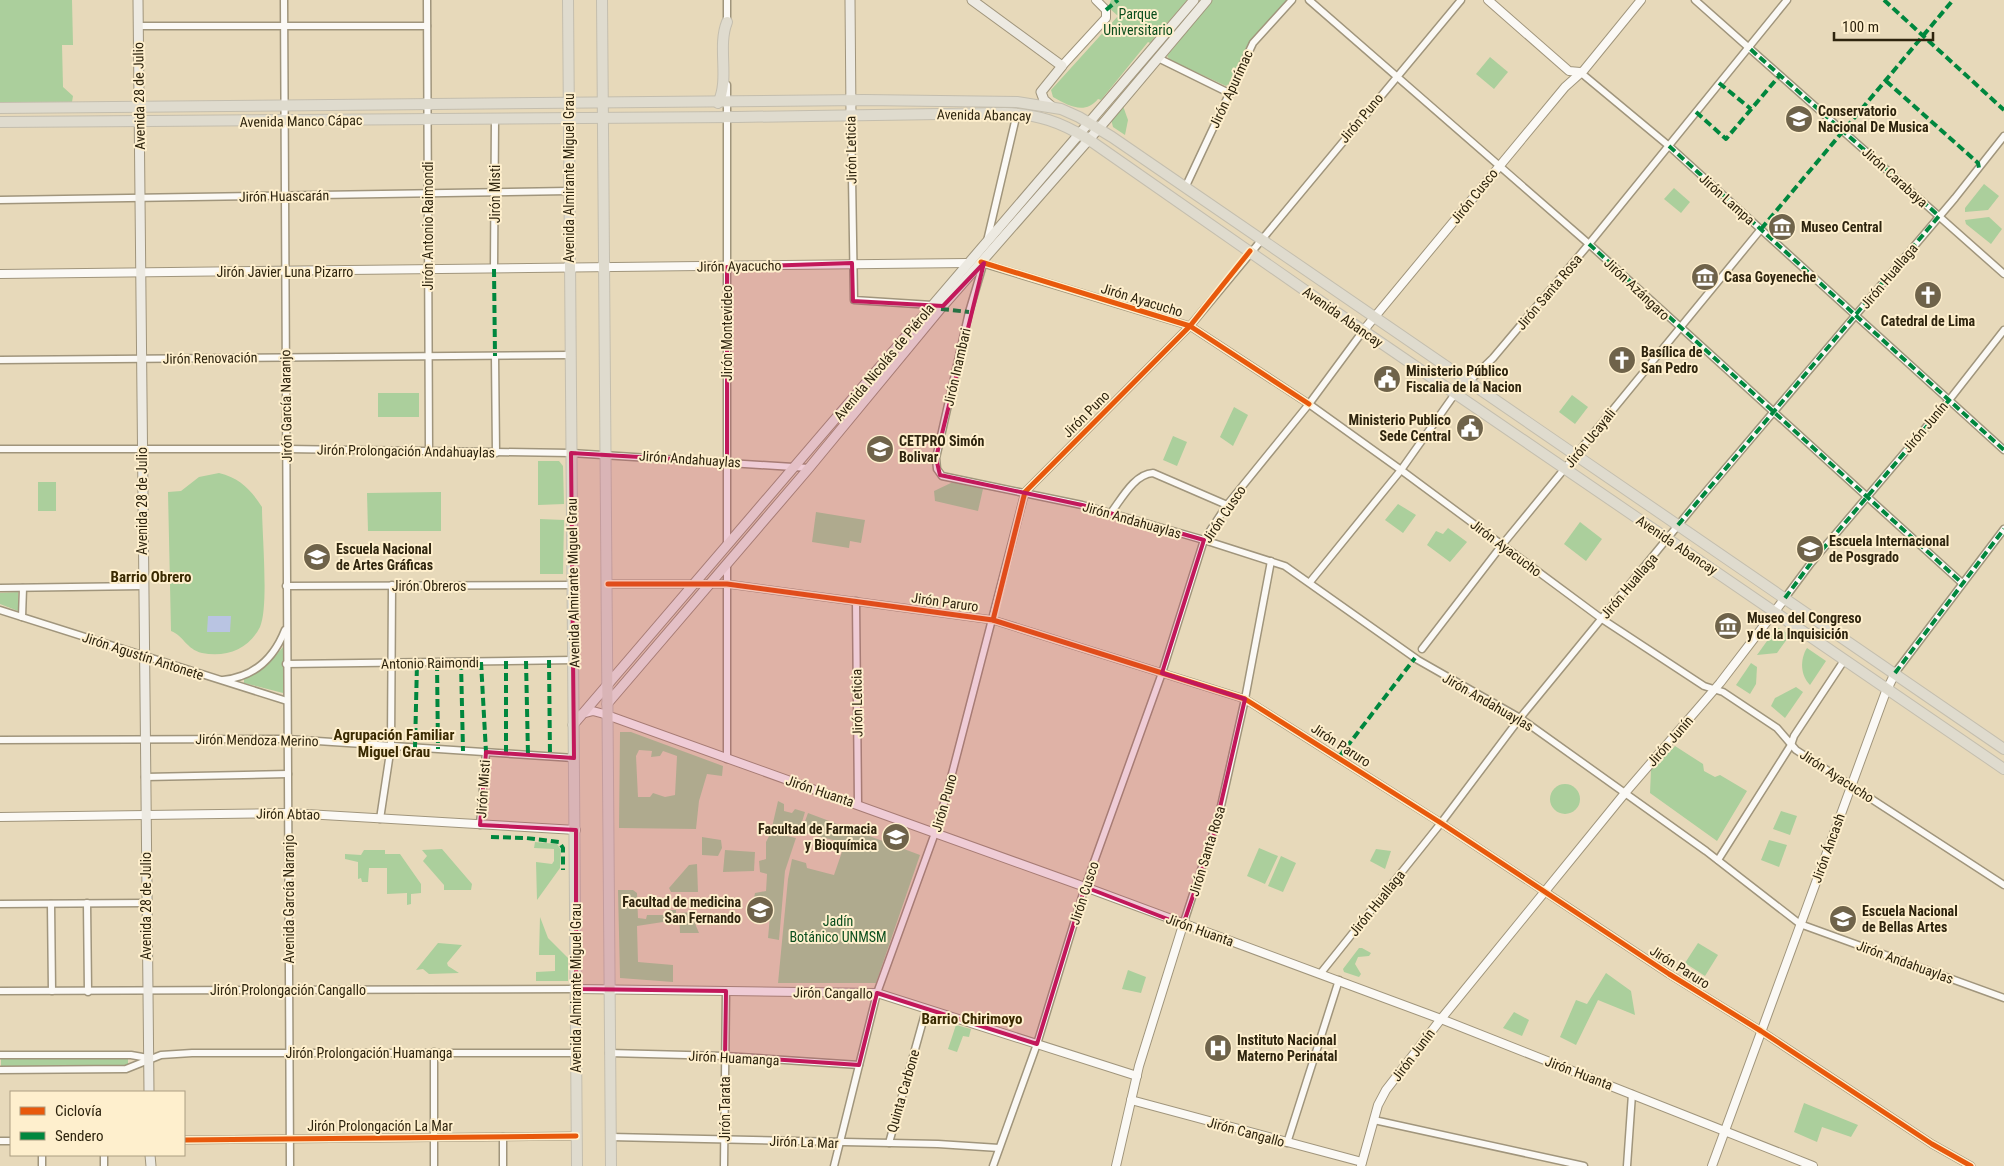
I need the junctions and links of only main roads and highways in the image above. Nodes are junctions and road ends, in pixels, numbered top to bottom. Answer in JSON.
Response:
{"nodes":[{"id":1,"x":138,"y":0,"type":"edge"},
{"id":2,"x":568,"y":0,"type":"edge"},
{"id":3,"x":602,"y":0,"type":"edge"},
{"id":4,"x":850,"y":0,"type":"edge"},
{"id":5,"x":972,"y":0,"type":"edge"},
{"id":6,"x":1194,"y":0,"type":"edge"},
{"id":7,"x":1207,"y":0,"type":"edge"},
{"id":8,"x":727,"y":22,"type":"road end"},
{"id":9,"x":851,"y":101,"type":"junction"},
{"id":10,"x":723,"y":102,"type":"junction"},
{"id":11,"x":572,"y":104,"type":"junction"},
{"id":12,"x":601,"y":104,"type":"junction"},
{"id":13,"x":139,"y":107,"type":"junction"},
{"id":14,"x":1052,"y":107,"type":"junction"},
{"id":15,"x":0,"y":108,"type":"edge"},
{"id":16,"x":851,"y":115,"type":"junction"},
{"id":17,"x":572,"y":117,"type":"junction"},
{"id":18,"x":601,"y":117,"type":"junction"},
{"id":19,"x":0,"y":122,"type":"edge"},
{"id":20,"x":139,"y":122,"type":"junction"},
{"id":21,"x":1094,"y":126,"type":"junction"},
{"id":22,"x":1084,"y":137,"type":"junction"},
{"id":23,"x":639,"y":648,"type":"junction"},
{"id":24,"x":648,"y":656,"type":"junction"},
{"id":25,"x":606,"y":686,"type":"junction"},
{"id":26,"x":606,"y":711,"type":"junction"},
{"id":27,"x":578,"y":719,"type":"junction"},
{"id":28,"x":2004,"y":749,"type":"edge"},
{"id":29,"x":2004,"y":769,"type":"edge"},
{"id":30,"x":149,"y":1091,"type":"edge"},
{"id":31,"x":577,"y":1166,"type":"edge"},
{"id":32,"x":610,"y":1166,"type":"edge"}],
"edges":[{"from":1,"to":13,"type":"main road","name":"Avenida 28 de Julio"},
{"from":2,"to":11,"type":"main road","name":"Avenida Almirante Miguel Grau"},
{"from":3,"to":12,"type":"main road"},
{"from":4,"to":9,"type":"main road","name":"Jirón Leticia"},
{"from":5,"to":14,"type":"main road"},
{"from":6,"to":21,"type":"main road","name":"Avenida Nicolás de Piérola"},
{"from":7,"to":21,"type":"main road","name":"Avenida Nicolás de Piérola"},
{"from":8,"to":10,"type":"main road"},
{"from":9,"to":10,"type":"main road","name":"Avenida Abancay"},
{"from":9,"to":14,"type":"main road","name":"Avenida Abancay"},
{"from":9,"to":16,"type":"main road","name":"Jirón Leticia"},
{"from":10,"to":12,"type":"main road","name":"Avenida Abancay"},
{"from":11,"to":12,"type":"main road","name":"Avenida Manco Cápac"},
{"from":11,"to":13,"type":"main road","name":"Avenida Manco Cápac"},
{"from":11,"to":17,"type":"main road","name":"Avenida Almirante Miguel Grau"},
{"from":12,"to":18,"type":"main road"},
{"from":13,"to":15,"type":"main road","name":"Avenida Manco Cápac"},
{"from":13,"to":20,"type":"main road","name":"Avenida 28 de Julio"},
{"from":14,"to":21,"type":"main road","name":"Avenida Abancay"},
{"from":16,"to":18,"type":"main road","name":"Avenida Abancay"},
{"from":16,"to":22,"type":"main road","name":"Avenida Abancay"},
{"from":17,"to":18,"type":"main road","name":"Avenida Manco Cápac"},
{"from":17,"to":20,"type":"main road","name":"Avenida Manco Cápac"},
{"from":17,"to":27,"type":"main road","name":"Avenida Almirante Miguel Grau"},
{"from":18,"to":25,"type":"main road"},
{"from":19,"to":20,"type":"main road","name":"Avenida Manco Cápac"},
{"from":20,"to":30,"type":"main road","name":"Avenida 28 de Julio"},
{"from":21,"to":22,"type":"main road","name":"Avenida Nicolás de Piérola"},
{"from":21,"to":28,"type":"main road","name":"Avenida Abancay"},
{"from":22,"to":23,"type":"main road","name":"Avenida Nicolás de Piérola"},
{"from":22,"to":24,"type":"main road","name":"Avenida Nicolás de Piérola"},
{"from":22,"to":29,"type":"main road","name":"Avenida Abancay"},
{"from":23,"to":24,"type":"main road"},
{"from":23,"to":25,"type":"main road","name":"Avenida Nicolás de Piérola"},
{"from":24,"to":26,"type":"main road","name":"Avenida Nicolás de Piérola"},
{"from":25,"to":26,"type":"main road"},
{"from":25,"to":27,"type":"main road","name":"Avenida Nicolás de Piérola"},
{"from":26,"to":32,"type":"main road"},
{"from":27,"to":31,"type":"main road","name":"Avenida Almirante Miguel Grau"}]}
